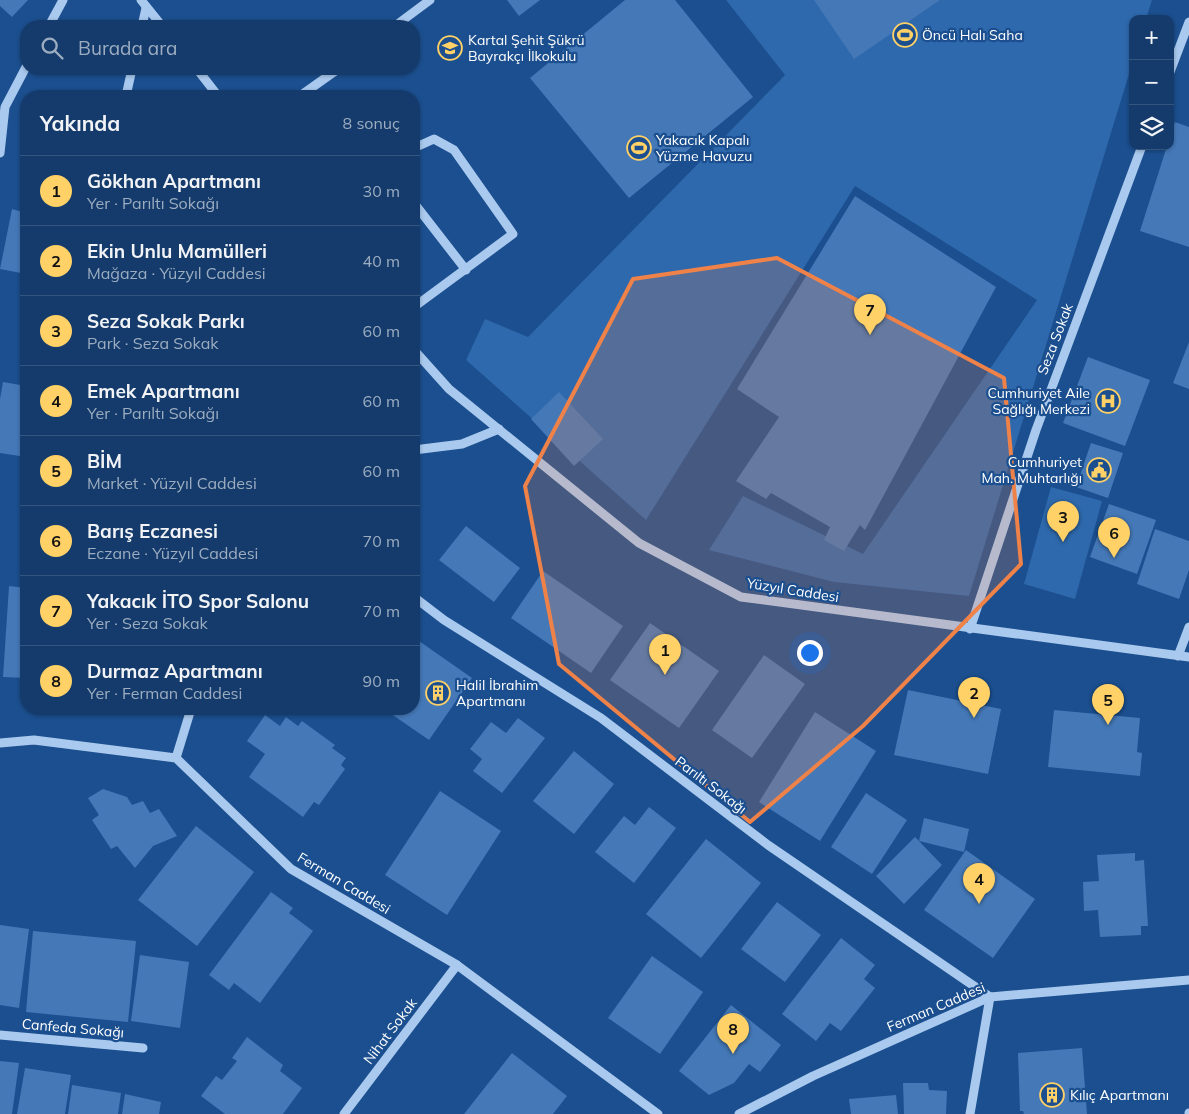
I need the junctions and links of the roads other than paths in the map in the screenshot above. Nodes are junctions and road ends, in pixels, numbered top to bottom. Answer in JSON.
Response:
{"nodes":[{"id":1,"x":63,"y":0,"type":"edge"},
{"id":2,"x":430,"y":0,"type":"edge"},
{"id":3,"x":144,"y":4,"type":"edge"},
{"id":4,"x":52,"y":20,"type":"edge"},
{"id":5,"x":143,"y":20,"type":"edge"},
{"id":6,"x":157,"y":20,"type":"edge"},
{"id":7,"x":403,"y":20,"type":"edge"},
{"id":8,"x":1189,"y":22,"type":"edge"},
{"id":9,"x":1174,"y":61,"type":"edge"},
{"id":10,"x":22,"y":75,"type":"edge"},
{"id":11,"x":131,"y":75,"type":"edge"},
{"id":12,"x":202,"y":75,"type":"edge"},
{"id":13,"x":330,"y":75,"type":"edge"},
{"id":14,"x":127,"y":90,"type":"edge"},
{"id":15,"x":213,"y":90,"type":"edge"},
{"id":16,"x":308,"y":90,"type":"edge"},
{"id":17,"x":420,"y":145,"type":"edge"},
{"id":18,"x":1141,"y":150,"type":"edge"},
{"id":19,"x":0,"y":153,"type":"edge"},
{"id":20,"x":420,"y":211,"type":"edge"},
{"id":21,"x":466,"y":270,"type":"junction"},
{"id":22,"x":420,"y":303,"type":"edge"},
{"id":23,"x":420,"y":357,"type":"edge"},
{"id":24,"x":499,"y":429,"type":"junction"},
{"id":25,"x":420,"y":449,"type":"edge"},
{"id":26,"x":420,"y":602,"type":"edge"},
{"id":27,"x":1189,"y":627,"type":"edge"},
{"id":28,"x":970,"y":629,"type":"junction"},
{"id":29,"x":1178,"y":656,"type":"junction"},
{"id":30,"x":1189,"y":657,"type":"edge"},
{"id":31,"x":189,"y":715,"type":"edge"},
{"id":32,"x":0,"y":743,"type":"edge"},
{"id":33,"x":176,"y":758,"type":"junction"},
{"id":34,"x":457,"y":965,"type":"junction"},
{"id":35,"x":1189,"y":980,"type":"edge"},
{"id":36,"x":990,"y":997,"type":"junction"},
{"id":37,"x":0,"y":1035,"type":"edge"},
{"id":38,"x":143,"y":1048,"type":"dead end"},
{"id":39,"x":344,"y":1114,"type":"edge"},
{"id":40,"x":658,"y":1114,"type":"edge"},
{"id":41,"x":739,"y":1114,"type":"edge"},
{"id":42,"x":970,"y":1114,"type":"edge"}],
"edges":[{"from":1,"to":4,"type":"street"},
{"from":2,"to":7,"type":"street"},
{"from":3,"to":5,"type":"street"},
{"from":3,"to":6,"type":"street"},
{"from":8,"to":9,"type":"street"},
{"from":10,"to":19,"type":"street"},
{"from":11,"to":14,"type":"street"},
{"from":12,"to":15,"type":"street"},
{"from":13,"to":16,"type":"street"},
{"from":17,"to":21,"type":"street"},
{"from":18,"to":28,"type":"street","name":"Seza Sokak"},
{"from":20,"to":21,"type":"street"},
{"from":21,"to":22,"type":"street"},
{"from":23,"to":24,"type":"street","name":"Yüzyıl Caddesi"},
{"from":24,"to":25,"type":"street"},
{"from":24,"to":28,"type":"street","name":"Yüzyıl Caddesi"},
{"from":26,"to":36,"type":"street","name":"Parıltı Sokağı"},
{"from":27,"to":29,"type":"street"},
{"from":28,"to":29,"type":"street","name":"Yüzyıl Caddesi"},
{"from":29,"to":30,"type":"street","name":"Yüzyıl Caddesi"},
{"from":31,"to":33,"type":"street"},
{"from":32,"to":33,"type":"street"},
{"from":33,"to":34,"type":"street","name":"Ferman Caddesi"},
{"from":34,"to":39,"type":"street","name":"Nihat Sokak"},
{"from":34,"to":40,"type":"street","name":"Ferman Caddesi"},
{"from":35,"to":36,"type":"street","name":"Ferman Caddesi"},
{"from":36,"to":41,"type":"street","name":"Ferman Caddesi"},
{"from":36,"to":42,"type":"street"},
{"from":37,"to":38,"type":"street","name":"Canfeda Sokağı"}]}
